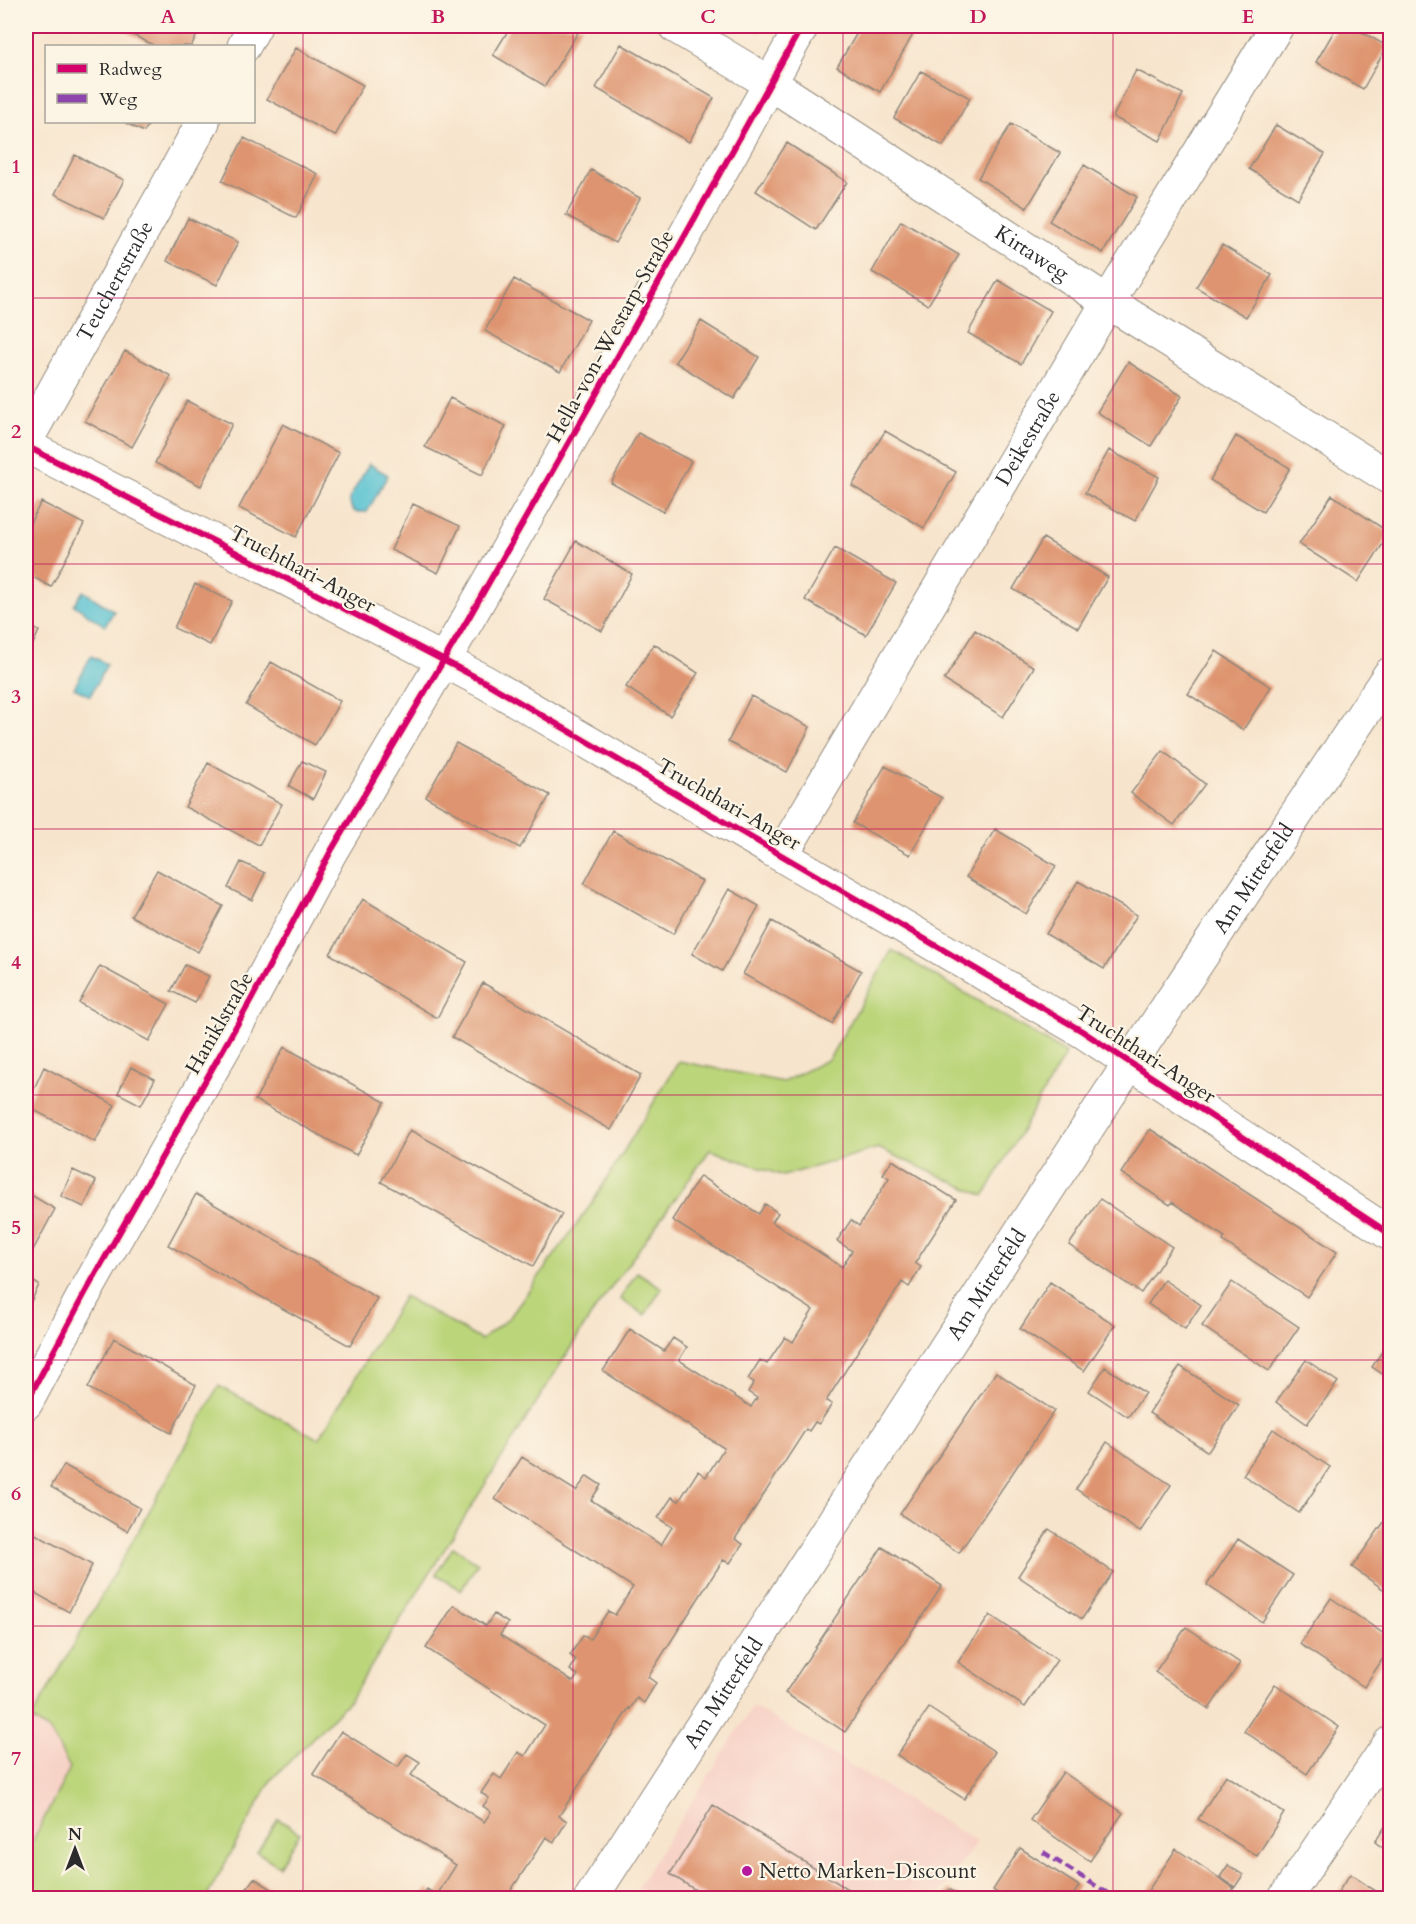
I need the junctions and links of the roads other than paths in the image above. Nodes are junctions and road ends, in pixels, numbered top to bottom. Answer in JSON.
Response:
{"nodes":[{"id":1,"x":255,"y":26,"type":"edge"},
{"id":2,"x":675,"y":26,"type":"edge"},
{"id":3,"x":802,"y":26,"type":"edge"},
{"id":4,"x":1277,"y":26,"type":"edge"},
{"id":5,"x":245,"y":45,"type":"edge"},
{"id":6,"x":770,"y":83,"type":"junction"},
{"id":7,"x":202,"y":123,"type":"edge"},
{"id":8,"x":1108,"y":302,"type":"junction"},
{"id":9,"x":26,"y":441,"type":"edge"},
{"id":10,"x":26,"y":446,"type":"edge"},
{"id":11,"x":1390,"y":478,"type":"edge"},
{"id":12,"x":442,"y":660,"type":"junction"},
{"id":13,"x":1390,"y":674,"type":"edge"},
{"id":14,"x":782,"y":854,"type":"junction"},
{"id":15,"x":1130,"y":1063,"type":"junction"},
{"id":16,"x":1390,"y":1234,"type":"edge"},
{"id":17,"x":26,"y":1403,"type":"edge"},
{"id":18,"x":1390,"y":1743,"type":"edge"},
{"id":19,"x":591,"y":1899,"type":"edge"},
{"id":20,"x":1285,"y":1899,"type":"edge"}],
"edges":[{"from":1,"to":5,"type":"street"},
{"from":2,"to":6,"type":"street","name":"Kirtaweg"},
{"from":3,"to":6,"type":"street","name":"Hella-von-Westarp-Straße"},
{"from":4,"to":8,"type":"street","name":"Deikestraße"},
{"from":6,"to":8,"type":"street","name":"Kirtaweg"},
{"from":6,"to":12,"type":"street","name":"Hella-von-Westarp-Straße"},
{"from":7,"to":9,"type":"street","name":"Teuchertstraße"},
{"from":8,"to":11,"type":"street","name":"Kirtaweg"},
{"from":8,"to":14,"type":"street","name":"Deikestraße"},
{"from":10,"to":12,"type":"street","name":"Truchthari-Anger"},
{"from":12,"to":14,"type":"street","name":"Truchthari-Anger"},
{"from":12,"to":17,"type":"street","name":"Haniklstraße"},
{"from":13,"to":15,"type":"street","name":"Am Mitterfeld"},
{"from":14,"to":15,"type":"street","name":"Truchthari-Anger"},
{"from":15,"to":16,"type":"street","name":"Truchthari-Anger"},
{"from":15,"to":19,"type":"street","name":"Am Mitterfeld"},
{"from":18,"to":20,"type":"street"}]}
